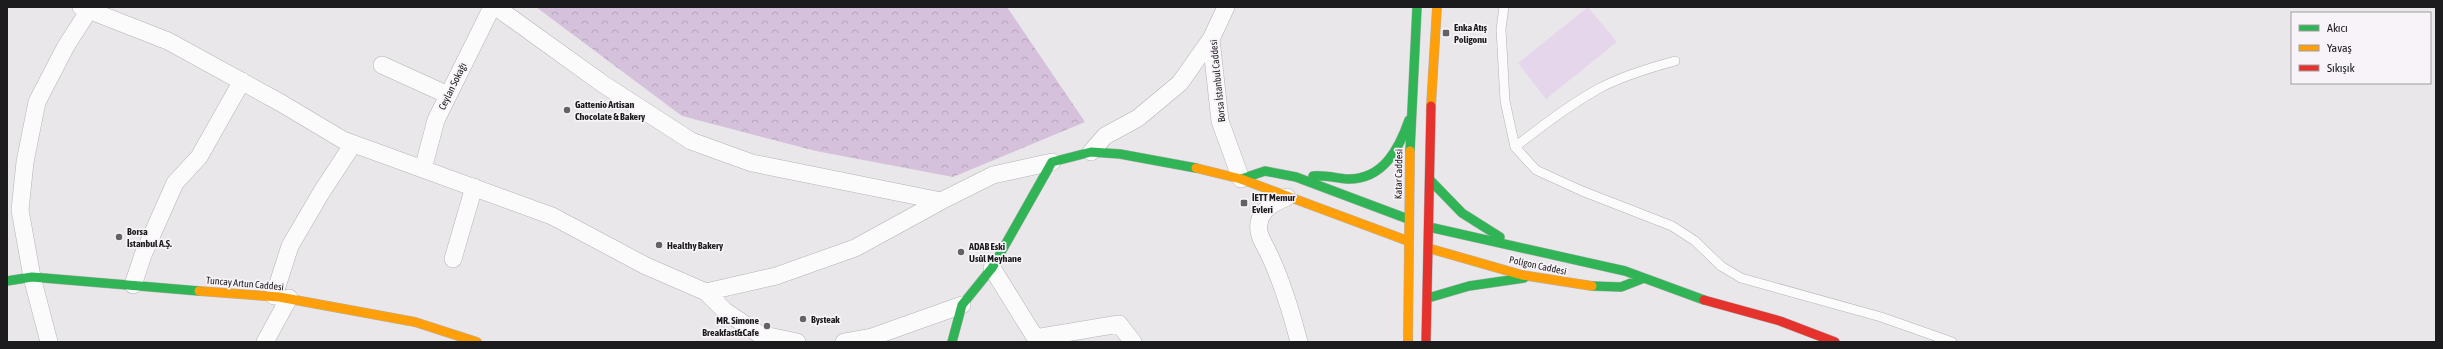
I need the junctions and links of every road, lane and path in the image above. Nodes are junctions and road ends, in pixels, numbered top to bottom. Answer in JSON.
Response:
{"nodes":[{"id":1,"x":492,"y":7,"type":"edge"},
{"id":2,"x":496,"y":7,"type":"edge"},
{"id":3,"x":1226,"y":7,"type":"edge"},
{"id":4,"x":1417,"y":7,"type":"edge"},
{"id":5,"x":1436,"y":7,"type":"edge"},
{"id":6,"x":1504,"y":7,"type":"edge"},
{"id":7,"x":87,"y":8,"type":"edge"},
{"id":8,"x":1211,"y":39,"type":"junction"},
{"id":9,"x":1675,"y":61,"type":"dead end"},
{"id":10,"x":382,"y":65,"type":"dead end"},
{"id":11,"x":242,"y":81,"type":"junction"},
{"id":12,"x":448,"y":95,"type":"junction"},
{"id":13,"x":1410,"y":117,"type":"junction"},
{"id":14,"x":353,"y":144,"type":"junction"},
{"id":15,"x":1515,"y":147,"type":"junction"},
{"id":16,"x":1091,"y":152,"type":"junction"},
{"id":17,"x":1052,"y":162,"type":"junction"},
{"id":18,"x":423,"y":168,"type":"junction"},
{"id":19,"x":1296,"y":177,"type":"junction"},
{"id":20,"x":1241,"y":179,"type":"junction"},
{"id":21,"x":1430,"y":180,"type":"junction"},
{"id":22,"x":474,"y":187,"type":"junction"},
{"id":23,"x":1287,"y":197,"type":"junction"},
{"id":24,"x":940,"y":201,"type":"junction"},
{"id":25,"x":1408,"y":219,"type":"junction"},
{"id":26,"x":1429,"y":227,"type":"junction"},
{"id":27,"x":1408,"y":241,"type":"junction"},
{"id":28,"x":1428,"y":248,"type":"junction"},
{"id":29,"x":1522,"y":248,"type":"junction"},
{"id":30,"x":453,"y":259,"type":"dead end"},
{"id":31,"x":992,"y":268,"type":"junction"},
{"id":32,"x":32,"y":277,"type":"junction"},
{"id":33,"x":1534,"y":277,"type":"junction"},
{"id":34,"x":1644,"y":278,"type":"junction"},
{"id":35,"x":7,"y":281,"type":"edge"},
{"id":36,"x":134,"y":285,"type":"junction"},
{"id":37,"x":706,"y":292,"type":"junction"},
{"id":38,"x":281,"y":297,"type":"junction"},
{"id":39,"x":1428,"y":298,"type":"junction"},
{"id":40,"x":962,"y":305,"type":"junction"},
{"id":41,"x":1295,"y":339,"type":"edge"},
{"id":42,"x":1036,"y":340,"type":"edge"},
{"id":43,"x":49,"y":342,"type":"edge"},
{"id":44,"x":264,"y":342,"type":"edge"},
{"id":45,"x":477,"y":342,"type":"edge"},
{"id":46,"x":797,"y":342,"type":"edge"},
{"id":47,"x":844,"y":342,"type":"edge"},
{"id":48,"x":952,"y":342,"type":"edge"},
{"id":49,"x":1133,"y":342,"type":"edge"},
{"id":50,"x":1408,"y":342,"type":"edge"},
{"id":51,"x":1426,"y":342,"type":"edge"},
{"id":52,"x":1835,"y":342,"type":"edge"},
{"id":53,"x":1952,"y":342,"type":"edge"}],
"edges":[{"from":1,"to":12,"type":"street","name":"Ceylan Sokağı"},
{"from":2,"to":24,"type":"street"},
{"from":3,"to":8,"type":"street","name":"Borsa İstanbul Caddesi"},
{"from":4,"to":13,"type":"street","name":"Katar Caddesi"},
{"from":5,"to":21,"type":"street"},
{"from":6,"to":15,"type":"lane"},
{"from":7,"to":11,"type":"street"},
{"from":7,"to":32,"type":"street"},
{"from":8,"to":16,"type":"street"},
{"from":8,"to":20,"type":"street","name":"Borsa İstanbul Caddesi"},
{"from":9,"to":15,"type":"lane"},
{"from":10,"to":12,"type":"street"},
{"from":11,"to":14,"type":"street"},
{"from":11,"to":36,"type":"street"},
{"from":12,"to":18,"type":"street","name":"Ceylan Sokağı"},
{"from":13,"to":19,"type":"street"},
{"from":13,"to":25,"type":"street","name":"Katar Caddesi"},
{"from":14,"to":18,"type":"street"},
{"from":14,"to":38,"type":"street"},
{"from":15,"to":53,"type":"lane"},
{"from":16,"to":17,"type":"street","name":"Poligon Caddesi"},
{"from":16,"to":20,"type":"street","name":"Poligon Caddesi"},
{"from":17,"to":24,"type":"street"},
{"from":17,"to":31,"type":"street"},
{"from":18,"to":22,"type":"street"},
{"from":19,"to":20,"type":"street"},
{"from":19,"to":25,"type":"street","name":"Poligon Caddesi"},
{"from":20,"to":23,"type":"street","name":"Poligon Caddesi"},
{"from":21,"to":26,"type":"street"},
{"from":21,"to":29,"type":"street"},
{"from":22,"to":30,"type":"street"},
{"from":22,"to":37,"type":"street"},
{"from":23,"to":27,"type":"street","name":"Poligon Caddesi"},
{"from":23,"to":41,"type":"street"},
{"from":24,"to":37,"type":"street"},
{"from":25,"to":26,"type":"street","name":"Poligon Caddesi"},
{"from":25,"to":27,"type":"street","name":"Katar Caddesi"},
{"from":26,"to":28,"type":"street"},
{"from":26,"to":29,"type":"street","name":"Poligon Caddesi"},
{"from":27,"to":28,"type":"street","name":"Poligon Caddesi"},
{"from":27,"to":50,"type":"street","name":"Katar Caddesi"},
{"from":28,"to":33,"type":"street","name":"Poligon Caddesi"},
{"from":28,"to":39,"type":"street"},
{"from":29,"to":34,"type":"street","name":"Poligon Caddesi"},
{"from":31,"to":40,"type":"street"},
{"from":31,"to":42,"type":"street"},
{"from":32,"to":35,"type":"street","name":"Tuncay Artun Caddesi"},
{"from":32,"to":36,"type":"street","name":"Tuncay Artun Caddesi"},
{"from":32,"to":43,"type":"street"},
{"from":33,"to":34,"type":"street","name":"Poligon Caddesi"},
{"from":33,"to":39,"type":"street"},
{"from":34,"to":52,"type":"street","name":"Poligon Caddesi"},
{"from":36,"to":38,"type":"street","name":"Tuncay Artun Caddesi"},
{"from":37,"to":46,"type":"street"},
{"from":38,"to":44,"type":"street"},
{"from":38,"to":45,"type":"street","name":"Tuncay Artun Caddesi"},
{"from":39,"to":51,"type":"street"},
{"from":40,"to":47,"type":"street"},
{"from":40,"to":48,"type":"street"},
{"from":42,"to":49,"type":"street"}]}
